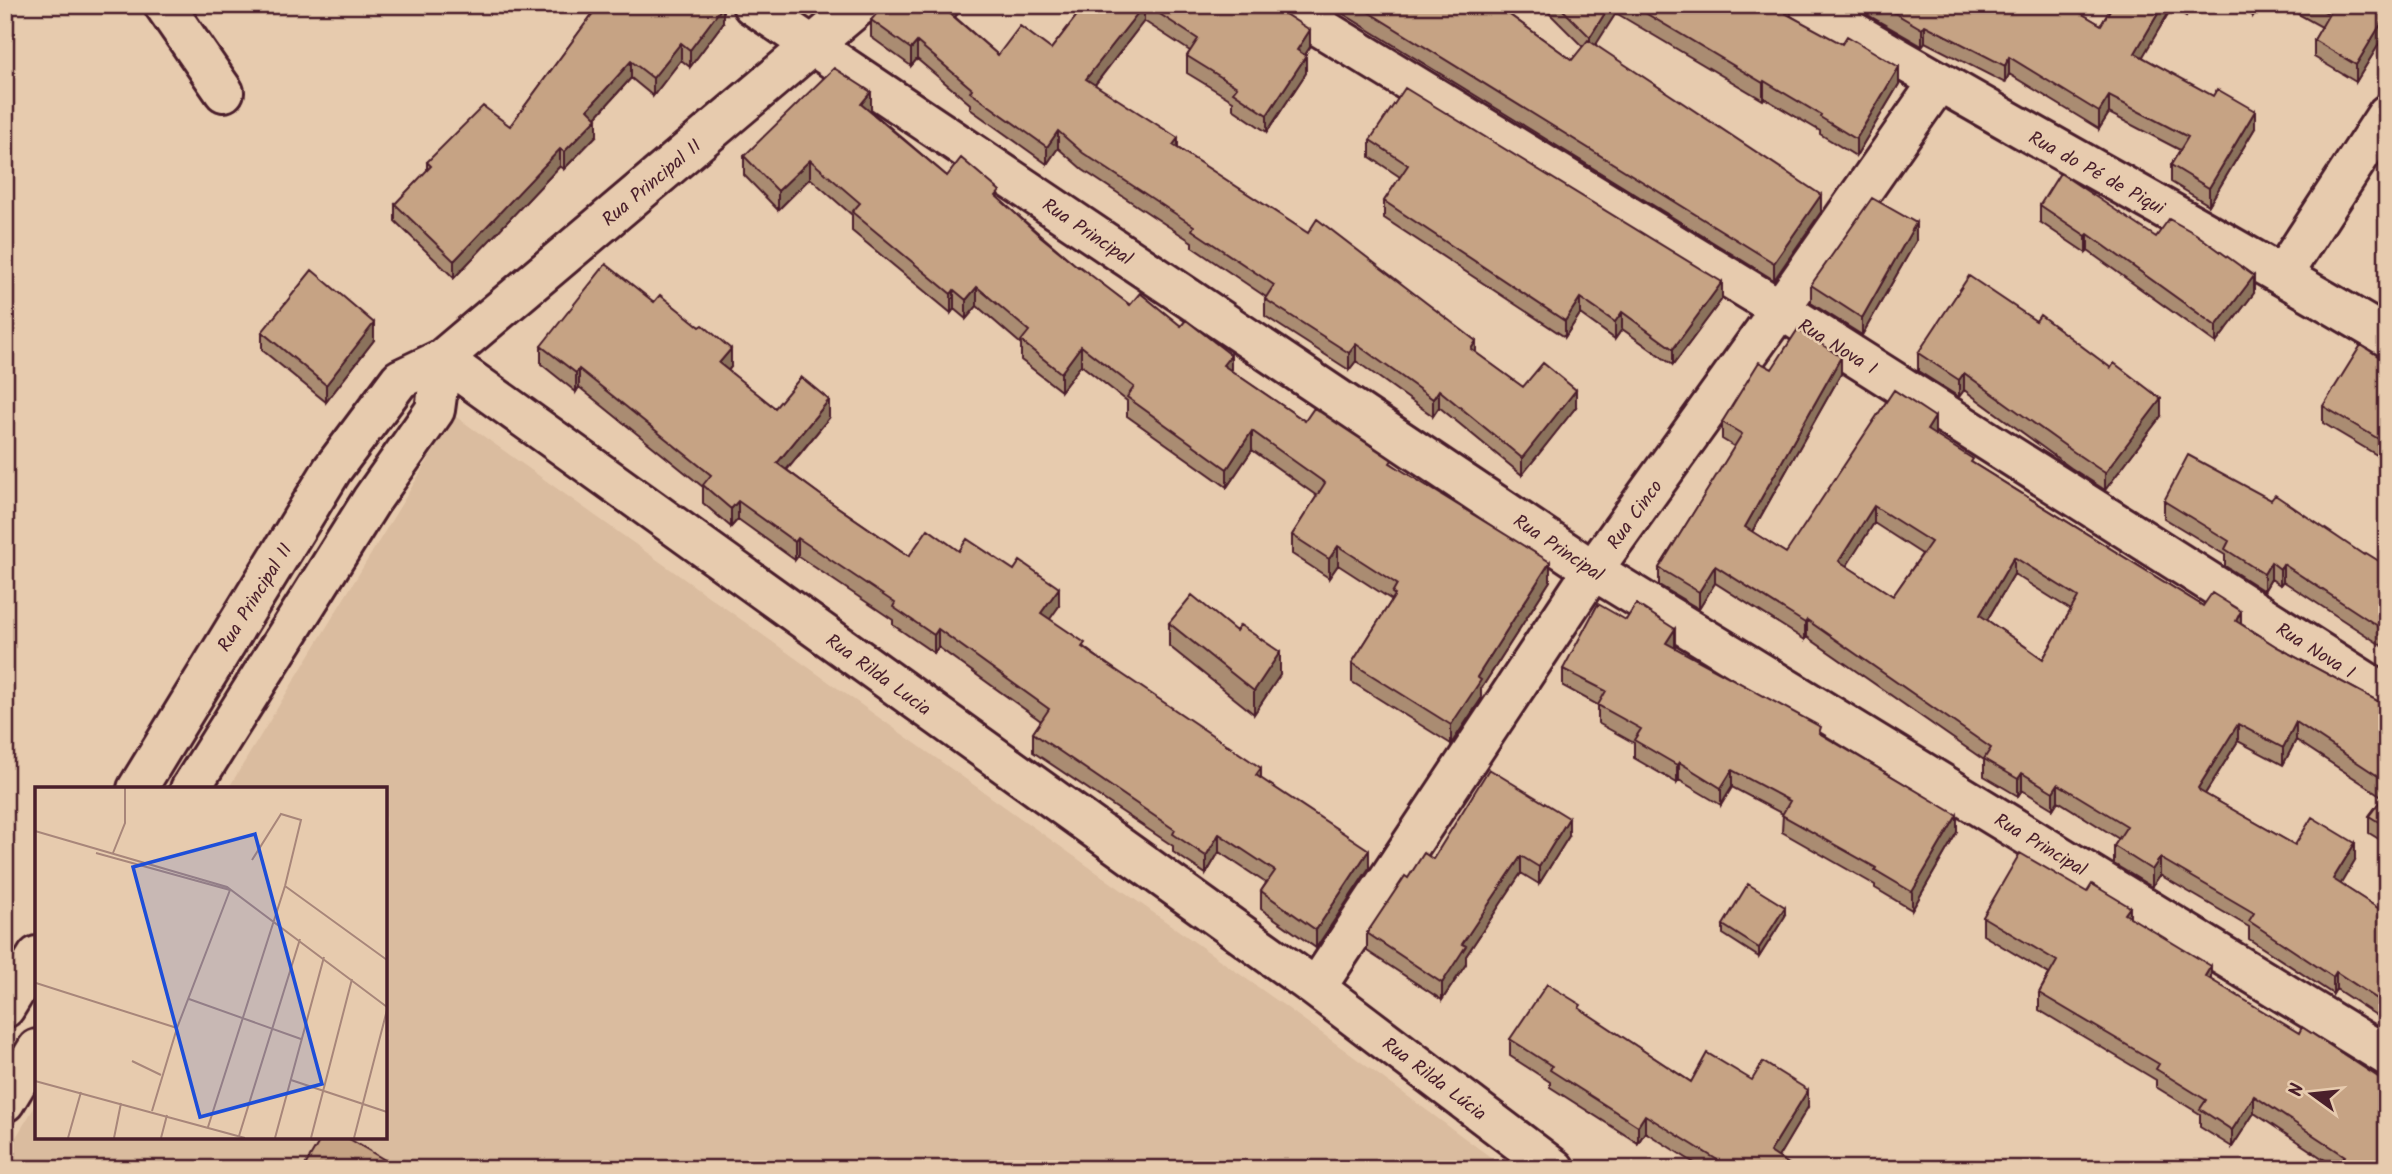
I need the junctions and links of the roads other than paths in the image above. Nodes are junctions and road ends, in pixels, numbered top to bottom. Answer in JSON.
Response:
{"nodes":[{"id":1,"x":164,"y":5,"type":"edge"},
{"id":2,"x":752,"y":5,"type":"edge"},
{"id":3,"x":860,"y":5,"type":"edge"},
{"id":4,"x":1284,"y":5,"type":"edge"},
{"id":5,"x":1808,"y":5,"type":"edge"},
{"id":6,"x":812,"y":45,"type":"junction"},
{"id":7,"x":1938,"y":83,"type":"junction"},
{"id":8,"x":224,"y":92,"type":"dead end"},
{"id":9,"x":2387,"y":114,"type":"edge"},
{"id":10,"x":2282,"y":275,"type":"junction"},
{"id":11,"x":1780,"y":309,"type":"junction"},
{"id":12,"x":2387,"y":337,"type":"edge"},
{"id":13,"x":442,"y":359,"type":"junction"},
{"id":14,"x":1594,"y":570,"type":"junction"},
{"id":15,"x":2387,"y":695,"type":"edge"},
{"id":16,"x":138,"y":787,"type":"edge"},
{"id":17,"x":191,"y":787,"type":"edge"},
{"id":18,"x":35,"y":959,"type":"edge"},
{"id":19,"x":1317,"y":988,"type":"junction"},
{"id":20,"x":5,"y":1008,"type":"edge"},
{"id":21,"x":24,"y":1053,"type":"edge"},
{"id":22,"x":2387,"y":1056,"type":"edge"},
{"id":23,"x":5,"y":1102,"type":"edge"},
{"id":24,"x":1548,"y":1167,"type":"edge"}],
"edges":[{"from":1,"to":8,"type":"street"},
{"from":2,"to":6,"type":"street","name":"Rua Principal"},
{"from":3,"to":6,"type":"street","name":"Rua Principal II"},
{"from":4,"to":11,"type":"street","name":"Rua Nova I"},
{"from":5,"to":7,"type":"street","name":"Rua do Pé de Piqui"},
{"from":6,"to":13,"type":"street","name":"Rua Principal II"},
{"from":6,"to":14,"type":"street","name":"Rua Principal"},
{"from":7,"to":10,"type":"street","name":"Rua do Pé de Piqui"},
{"from":7,"to":11,"type":"street","name":"Rua Cinco"},
{"from":9,"to":10,"type":"street"},
{"from":10,"to":12,"type":"street","name":"Rua do Pé de Piqui"},
{"from":11,"to":14,"type":"street","name":"Rua Cinco"},
{"from":11,"to":15,"type":"street","name":"Rua Nova I"},
{"from":13,"to":16,"type":"street","name":"Rua Principal II"},
{"from":13,"to":17,"type":"street"},
{"from":13,"to":19,"type":"street","name":"Rua Rilda Lucia"},
{"from":14,"to":19,"type":"street","name":"Rua Cinco"},
{"from":14,"to":22,"type":"street","name":"Rua Principal"},
{"from":18,"to":20,"type":"street"},
{"from":19,"to":24,"type":"street","name":"Rua Rilda Lúcia"},
{"from":21,"to":23,"type":"street"}]}
